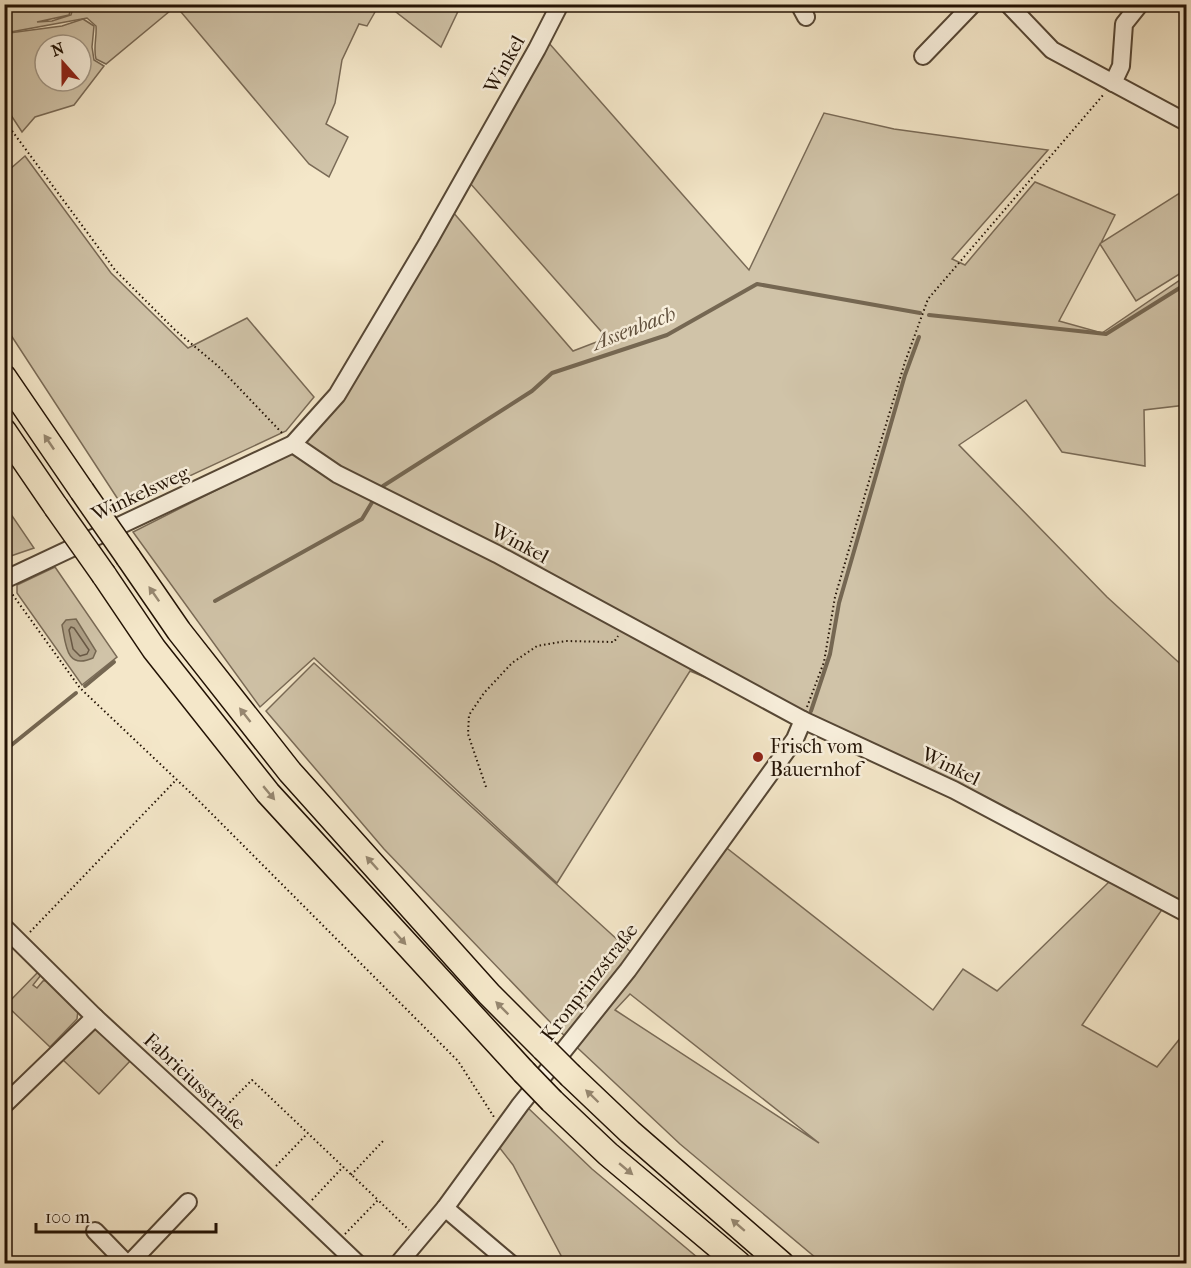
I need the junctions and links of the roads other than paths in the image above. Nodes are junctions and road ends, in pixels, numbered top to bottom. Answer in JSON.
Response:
{"nodes":[{"id":1,"x":560,"y":4,"type":"edge"},
{"id":2,"x":973,"y":4,"type":"edge"},
{"id":3,"x":1008,"y":4,"type":"edge"},
{"id":4,"x":1140,"y":4,"type":"edge"},
{"id":5,"x":923,"y":56,"type":"dead end"},
{"id":6,"x":1113,"y":82,"type":"junction"},
{"id":7,"x":1186,"y":123,"type":"edge"},
{"id":8,"x":4,"y":377,"type":"edge"},
{"id":9,"x":4,"y":431,"type":"edge"},
{"id":10,"x":293,"y":444,"type":"junction"},
{"id":11,"x":4,"y":582,"type":"edge"},
{"id":12,"x":803,"y":720,"type":"junction"},
{"id":13,"x":1186,"y":913,"type":"edge"},
{"id":14,"x":4,"y":927,"type":"edge"},
{"id":15,"x":95,"y":1017,"type":"junction"},
{"id":16,"x":4,"y":1105,"type":"edge"},
{"id":17,"x":188,"y":1202,"type":"dead end"},
{"id":18,"x":445,"y":1208,"type":"junction"},
{"id":19,"x":95,"y":1232,"type":"dead end"},
{"id":20,"x":128,"y":1263,"type":"edge"},
{"id":21,"x":358,"y":1263,"type":"edge"},
{"id":22,"x":398,"y":1263,"type":"edge"},
{"id":23,"x":511,"y":1263,"type":"edge"},
{"id":24,"x":739,"y":1263,"type":"edge"},
{"id":25,"x":782,"y":1263,"type":"edge"}],
"edges":[{"from":1,"to":10,"type":"street","name":"Winkel"},
{"from":2,"to":5,"type":"street"},
{"from":3,"to":6,"type":"street"},
{"from":4,"to":6,"type":"street"},
{"from":6,"to":7,"type":"street"},
{"from":25,"to":8,"type":"highway","one_way":true,"bridge":true},
{"from":9,"to":24,"type":"highway","one_way":true,"bridge":true},
{"from":10,"to":11,"type":"street","name":"Winkelsweg"},
{"from":10,"to":12,"type":"street","name":"Winkel"},
{"from":12,"to":13,"type":"street","name":"Winkel"},
{"from":12,"to":18,"type":"street","name":"Kronprinzstraße"},
{"from":14,"to":15,"type":"street","name":"Fabriciusstraße"},
{"from":15,"to":16,"type":"street"},
{"from":15,"to":21,"type":"street","name":"Fabriciusstraße"},
{"from":17,"to":20,"type":"street"},
{"from":18,"to":22,"type":"street","name":"Kronprinzstraße"},
{"from":18,"to":23,"type":"street"},
{"from":19,"to":20,"type":"street"}]}
